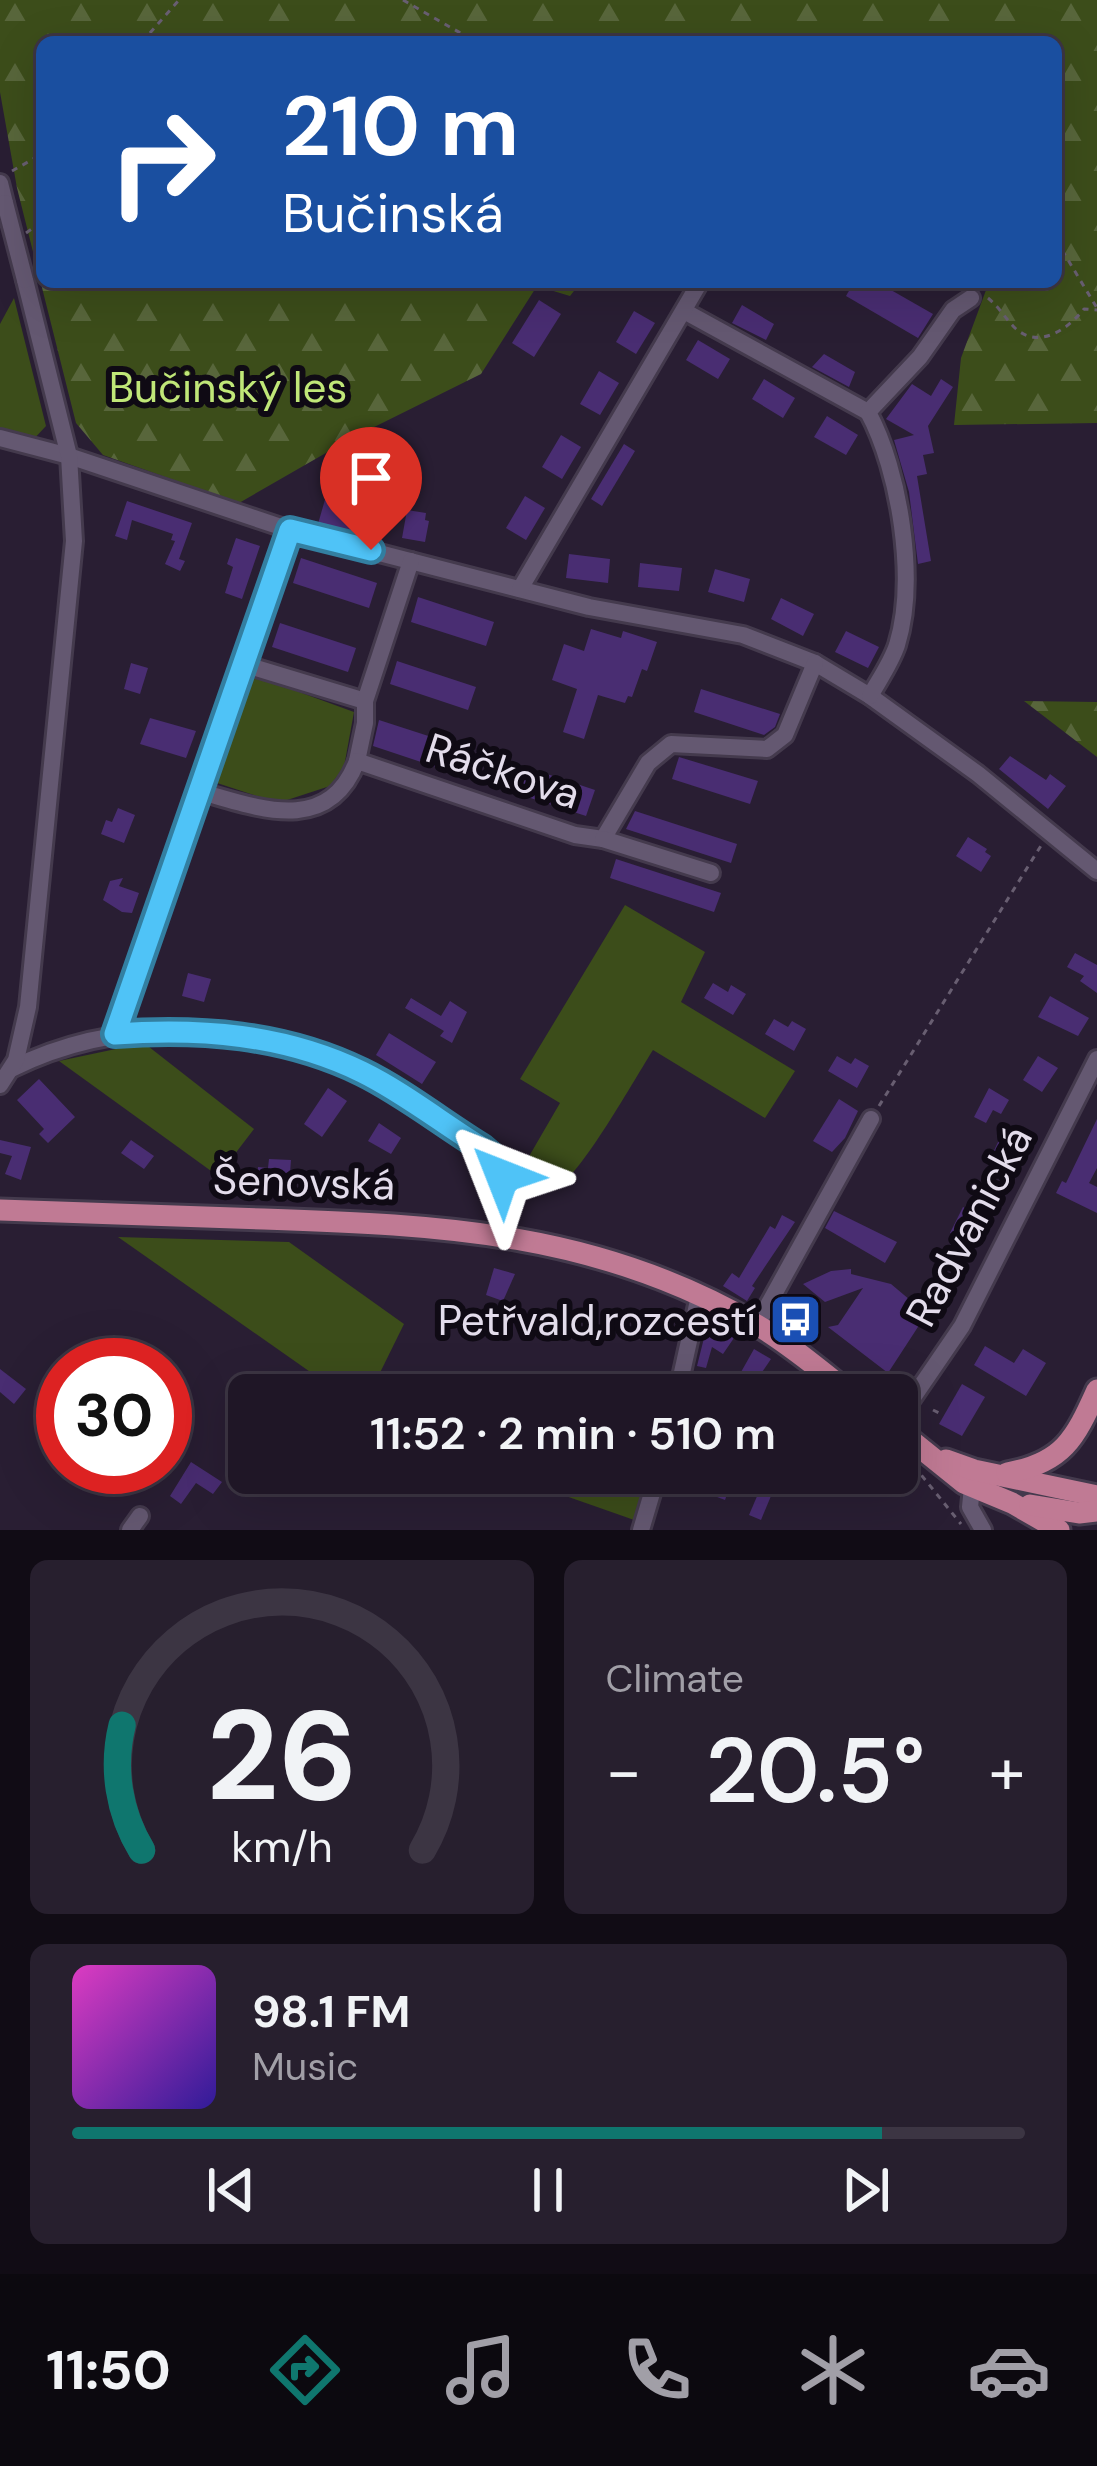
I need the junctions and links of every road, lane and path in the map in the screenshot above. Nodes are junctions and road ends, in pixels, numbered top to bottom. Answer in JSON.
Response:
{"nodes":[{"id":1,"x":179,"y":0,"type":"edge"},
{"id":2,"x":403,"y":0,"type":"edge"},
{"id":3,"x":147,"y":36,"type":"edge"},
{"id":4,"x":466,"y":36,"type":"edge"},
{"id":5,"x":36,"y":158,"type":"edge"},
{"id":6,"x":0,"y":174,"type":"edge"},
{"id":7,"x":0,"y":183,"type":"edge"},
{"id":8,"x":1062,"y":250,"type":"edge"},
{"id":9,"x":696,"y":288,"type":"edge"},
{"id":10,"x":971,"y":298,"type":"joint"},
{"id":11,"x":1097,"y":309,"type":"edge"},
{"id":12,"x":683,"y":311,"type":"junction"},
{"id":13,"x":868,"y":412,"type":"junction"},
{"id":14,"x":0,"y":438,"type":"edge"},
{"id":15,"x":69,"y":456,"type":"junction"},
{"id":16,"x":290,"y":530,"type":"junction"},
{"id":17,"x":411,"y":561,"type":"junction"},
{"id":18,"x":520,"y":589,"type":"junction"},
{"id":19,"x":815,"y":663,"type":"junction"},
{"id":20,"x":243,"y":664,"type":"junction"},
{"id":21,"x":870,"y":696,"type":"junction"},
{"id":22,"x":364,"y":701,"type":"junction"},
{"id":23,"x":357,"y":761,"type":"junction"},
{"id":24,"x":198,"y":790,"type":"junction"},
{"id":25,"x":1050,"y":833,"type":"junction"},
{"id":26,"x":602,"y":838,"type":"junction"},
{"id":27,"x":1097,"y":871,"type":"edge"},
{"id":28,"x":711,"y":873,"type":"dead end"},
{"id":29,"x":115,"y":1034,"type":"junction"},
{"id":30,"x":1097,"y":1059,"type":"edge"},
{"id":31,"x":4,"y":1076,"type":"edge"},
{"id":32,"x":871,"y":1119,"type":"joint"},
{"id":33,"x":0,"y":1210,"type":"edge"},
{"id":34,"x":500,"y":1233,"type":"junction"},
{"id":35,"x":699,"y":1296,"type":"junction"},
{"id":36,"x":757,"y":1325,"type":"junction"},
{"id":37,"x":681,"y":1374,"type":"edge"},
{"id":38,"x":824,"y":1374,"type":"edge"},
{"id":39,"x":1097,"y":1390,"type":"edge"},
{"id":40,"x":918,"y":1393,"type":"edge"},
{"id":41,"x":918,"y":1455,"type":"edge"},
{"id":42,"x":920,"y":1458,"type":"junction"},
{"id":43,"x":981,"y":1477,"type":"junction"},
{"id":44,"x":652,"y":1494,"type":"edge"},
{"id":45,"x":1097,"y":1496,"type":"edge"},
{"id":46,"x":1012,"y":1503,"type":"junction"},
{"id":47,"x":1097,"y":1511,"type":"edge"},
{"id":48,"x":641,"y":1530,"type":"edge"},
{"id":49,"x":966,"y":1530,"type":"edge"},
{"id":50,"x":983,"y":1530,"type":"edge"},
{"id":51,"x":1059,"y":1530,"type":"edge"}],
"edges":[{"from":1,"to":3,"type":"path"},
{"from":2,"to":4,"type":"path"},
{"from":5,"to":6,"type":"path"},
{"from":7,"to":15,"type":"street","bridge":true},
{"from":8,"to":11,"type":"path"},
{"from":9,"to":12,"type":"street"},
{"from":10,"to":11,"type":"path"},
{"from":10,"to":13,"type":"street"},
{"from":12,"to":13,"type":"street"},
{"from":12,"to":18,"type":"street"},
{"from":13,"to":21,"type":"street"},
{"from":14,"to":15,"type":"street"},
{"from":15,"to":16,"type":"street"},
{"from":15,"to":31,"type":"street"},
{"from":16,"to":17,"type":"street"},
{"from":16,"to":20,"type":"street"},
{"from":17,"to":18,"type":"street"},
{"from":17,"to":22,"type":"street"},
{"from":18,"to":19,"type":"street"},
{"from":19,"to":21,"type":"street"},
{"from":19,"to":26,"type":"street","name":"Ráčkova"},
{"from":20,"to":22,"type":"street"},
{"from":20,"to":24,"type":"street"},
{"from":21,"to":25,"type":"street"},
{"from":22,"to":23,"type":"street"},
{"from":23,"to":24,"type":"street"},
{"from":23,"to":26,"type":"street","name":"Ráčkova"},
{"from":24,"to":29,"type":"street"},
{"from":25,"to":27,"type":"street"},
{"from":25,"to":32,"type":"path"},
{"from":26,"to":28,"type":"street"},
{"from":29,"to":31,"type":"street"},
{"from":29,"to":34,"type":"street"},
{"from":30,"to":40,"type":"street","name":"Radvanická"},
{"from":32,"to":36,"type":"street"},
{"from":33,"to":34,"type":"main road","name":"Šenovská"},
{"from":34,"to":35,"type":"main road","name":"Šenovská"},
{"from":35,"to":36,"type":"main road","name":"Šenovská"},
{"from":35,"to":37,"type":"street"},
{"from":36,"to":38,"type":"main road","name":"Šenovská"},
{"from":39,"to":43,"type":"main road"},
{"from":41,"to":42,"type":"main road"},
{"from":42,"to":43,"type":"main road"},
{"from":42,"to":49,"type":"path"},
{"from":43,"to":45,"type":"main road"},
{"from":43,"to":46,"type":"main road"},
{"from":43,"to":50,"type":"street"},
{"from":44,"to":48,"type":"street"},
{"from":46,"to":47,"type":"main road"},
{"from":46,"to":51,"type":"main road"}]}
